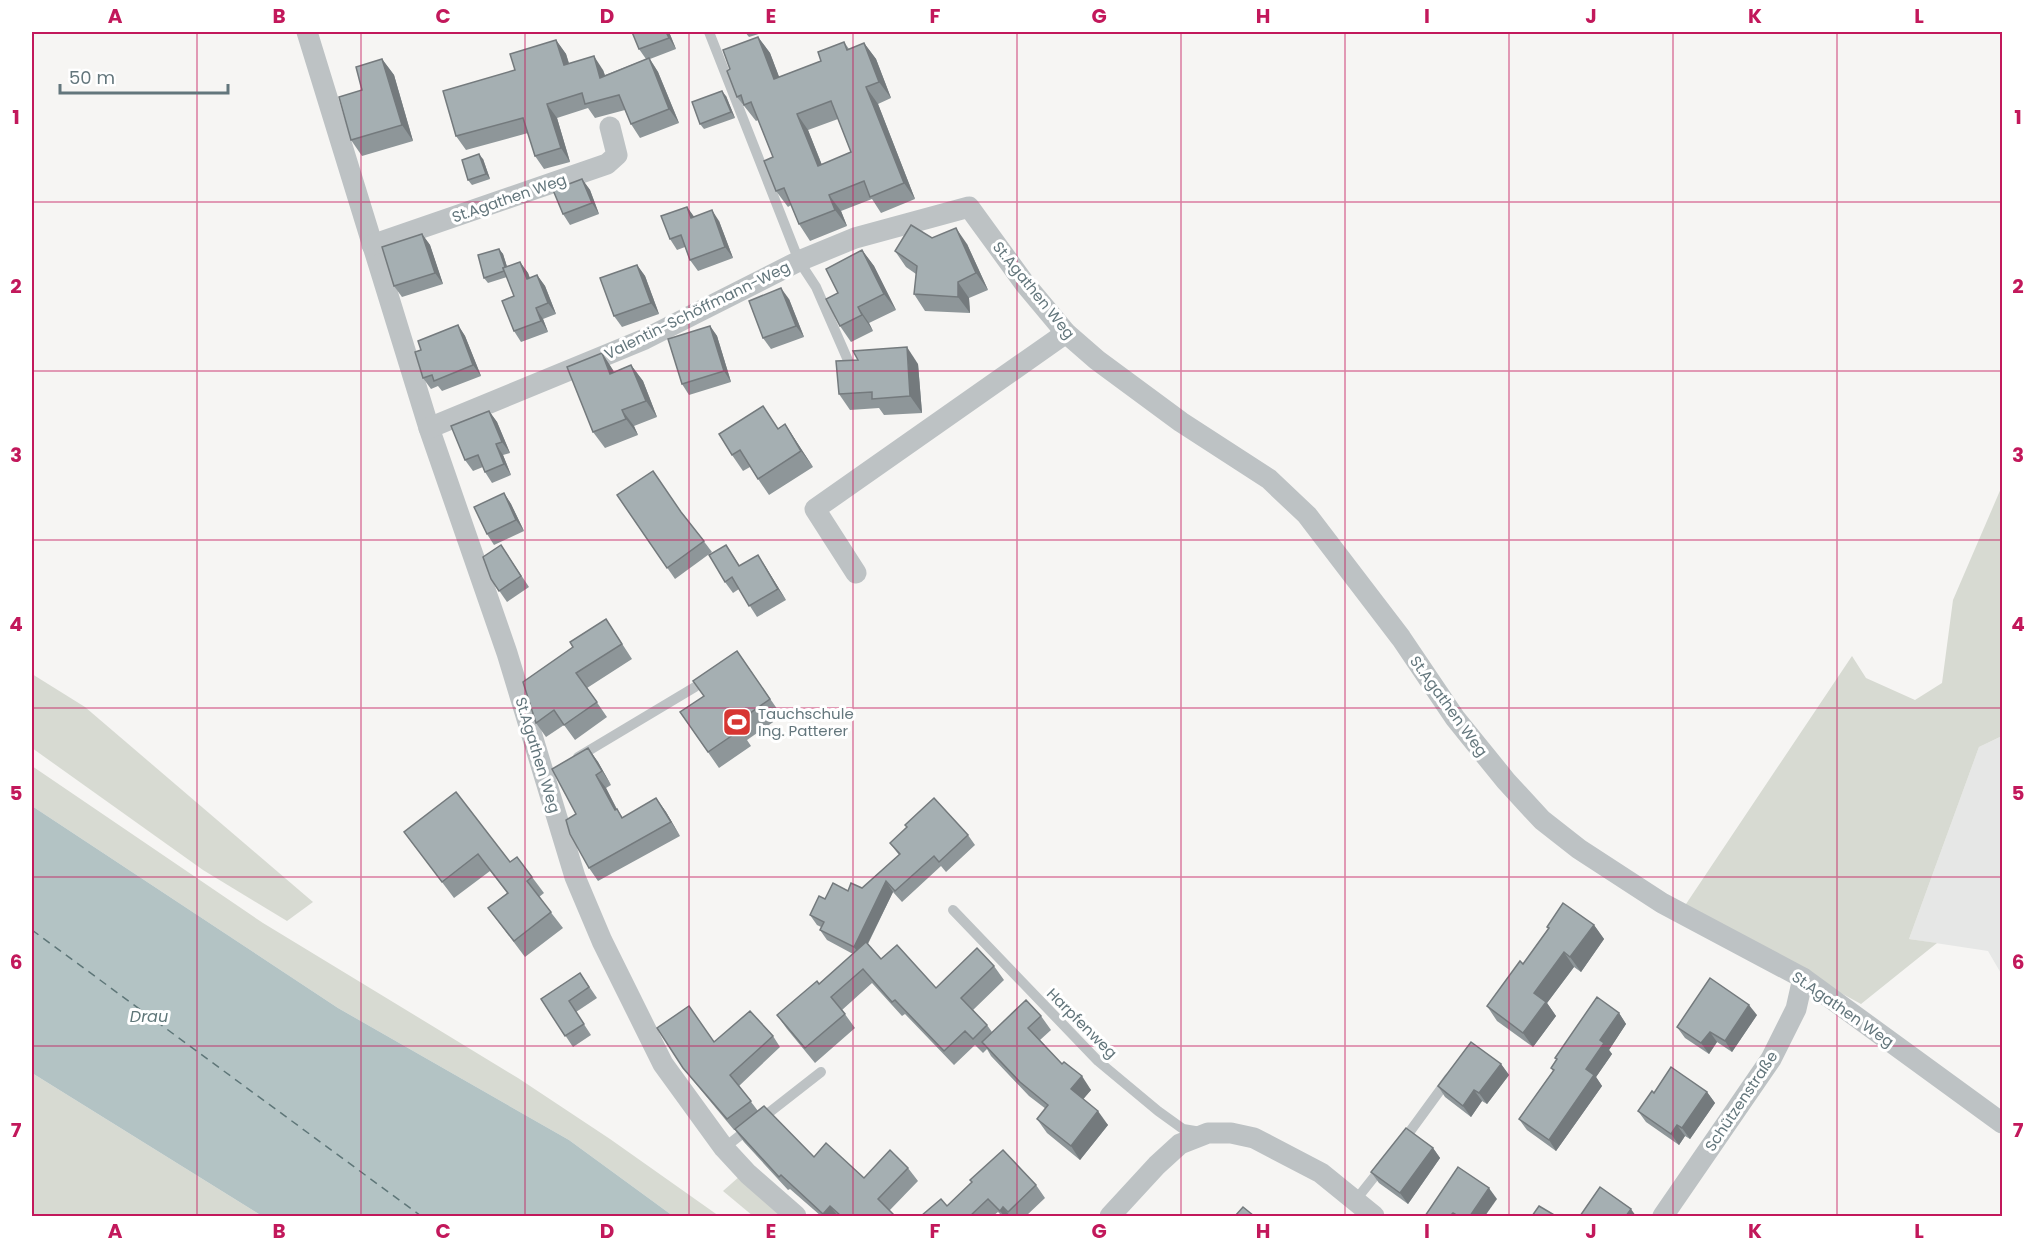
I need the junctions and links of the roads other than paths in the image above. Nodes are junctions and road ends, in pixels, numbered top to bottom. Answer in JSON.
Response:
{"nodes":[{"id":1,"x":307,"y":32,"type":"edge"},
{"id":2,"x":709,"y":32,"type":"edge"},
{"id":3,"x":610,"y":127,"type":"dead end"},
{"id":4,"x":969,"y":207,"type":"joint"},
{"id":5,"x":372,"y":245,"type":"junction"},
{"id":6,"x":799,"y":261,"type":"junction"},
{"id":7,"x":1066,"y":333,"type":"junction"},
{"id":8,"x":850,"y":365,"type":"edge"},
{"id":9,"x":429,"y":428,"type":"junction"},
{"id":10,"x":856,"y":573,"type":"dead end"},
{"id":11,"x":695,"y":687,"type":"edge"},
{"id":12,"x":564,"y":766,"type":"edge"},
{"id":13,"x":953,"y":910,"type":"dead end"},
{"id":14,"x":1803,"y":978,"type":"junction"},
{"id":15,"x":1454,"y":1071,"type":"edge"},
{"id":16,"x":821,"y":1072,"type":"dead end"},
{"id":17,"x":2002,"y":1123,"type":"edge"},
{"id":18,"x":1208,"y":1133,"type":"junction"},
{"id":19,"x":724,"y":1148,"type":"junction"},
{"id":20,"x":1355,"y":1201,"type":"junction"},
{"id":21,"x":795,"y":1216,"type":"edge"},
{"id":22,"x":1110,"y":1216,"type":"edge"},
{"id":23,"x":1374,"y":1216,"type":"edge"},
{"id":24,"x":1663,"y":1216,"type":"edge"}],
"edges":[{"from":1,"to":5,"type":"street","name":"St.Agathen Weg"},
{"from":2,"to":6,"type":"lane"},
{"from":3,"to":5,"type":"street","name":"St.Agathen Weg"},
{"from":4,"to":6,"type":"street","name":"Valentin-Schöffmann-Weg"},
{"from":4,"to":7,"type":"street","name":"St.Agathen Weg"},
{"from":5,"to":9,"type":"street","name":"St.Agathen Weg"},
{"from":6,"to":8,"type":"lane"},
{"from":6,"to":9,"type":"street","name":"Valentin-Schöffmann-Weg"},
{"from":7,"to":10,"type":"street"},
{"from":7,"to":14,"type":"street","name":"St.Agathen Weg"},
{"from":9,"to":19,"type":"street","name":"St.Agathen Weg"},
{"from":11,"to":12,"type":"lane"},
{"from":13,"to":18,"type":"lane","name":"Harpfenweg"},
{"from":14,"to":17,"type":"street","name":"St.Agathen Weg"},
{"from":14,"to":24,"type":"street","name":"Schützenstraße"},
{"from":15,"to":20,"type":"lane"},
{"from":16,"to":19,"type":"lane"},
{"from":18,"to":20,"type":"street"},
{"from":18,"to":22,"type":"street"},
{"from":19,"to":21,"type":"street","name":"St.Agathen Weg"},
{"from":20,"to":23,"type":"street"}]}
